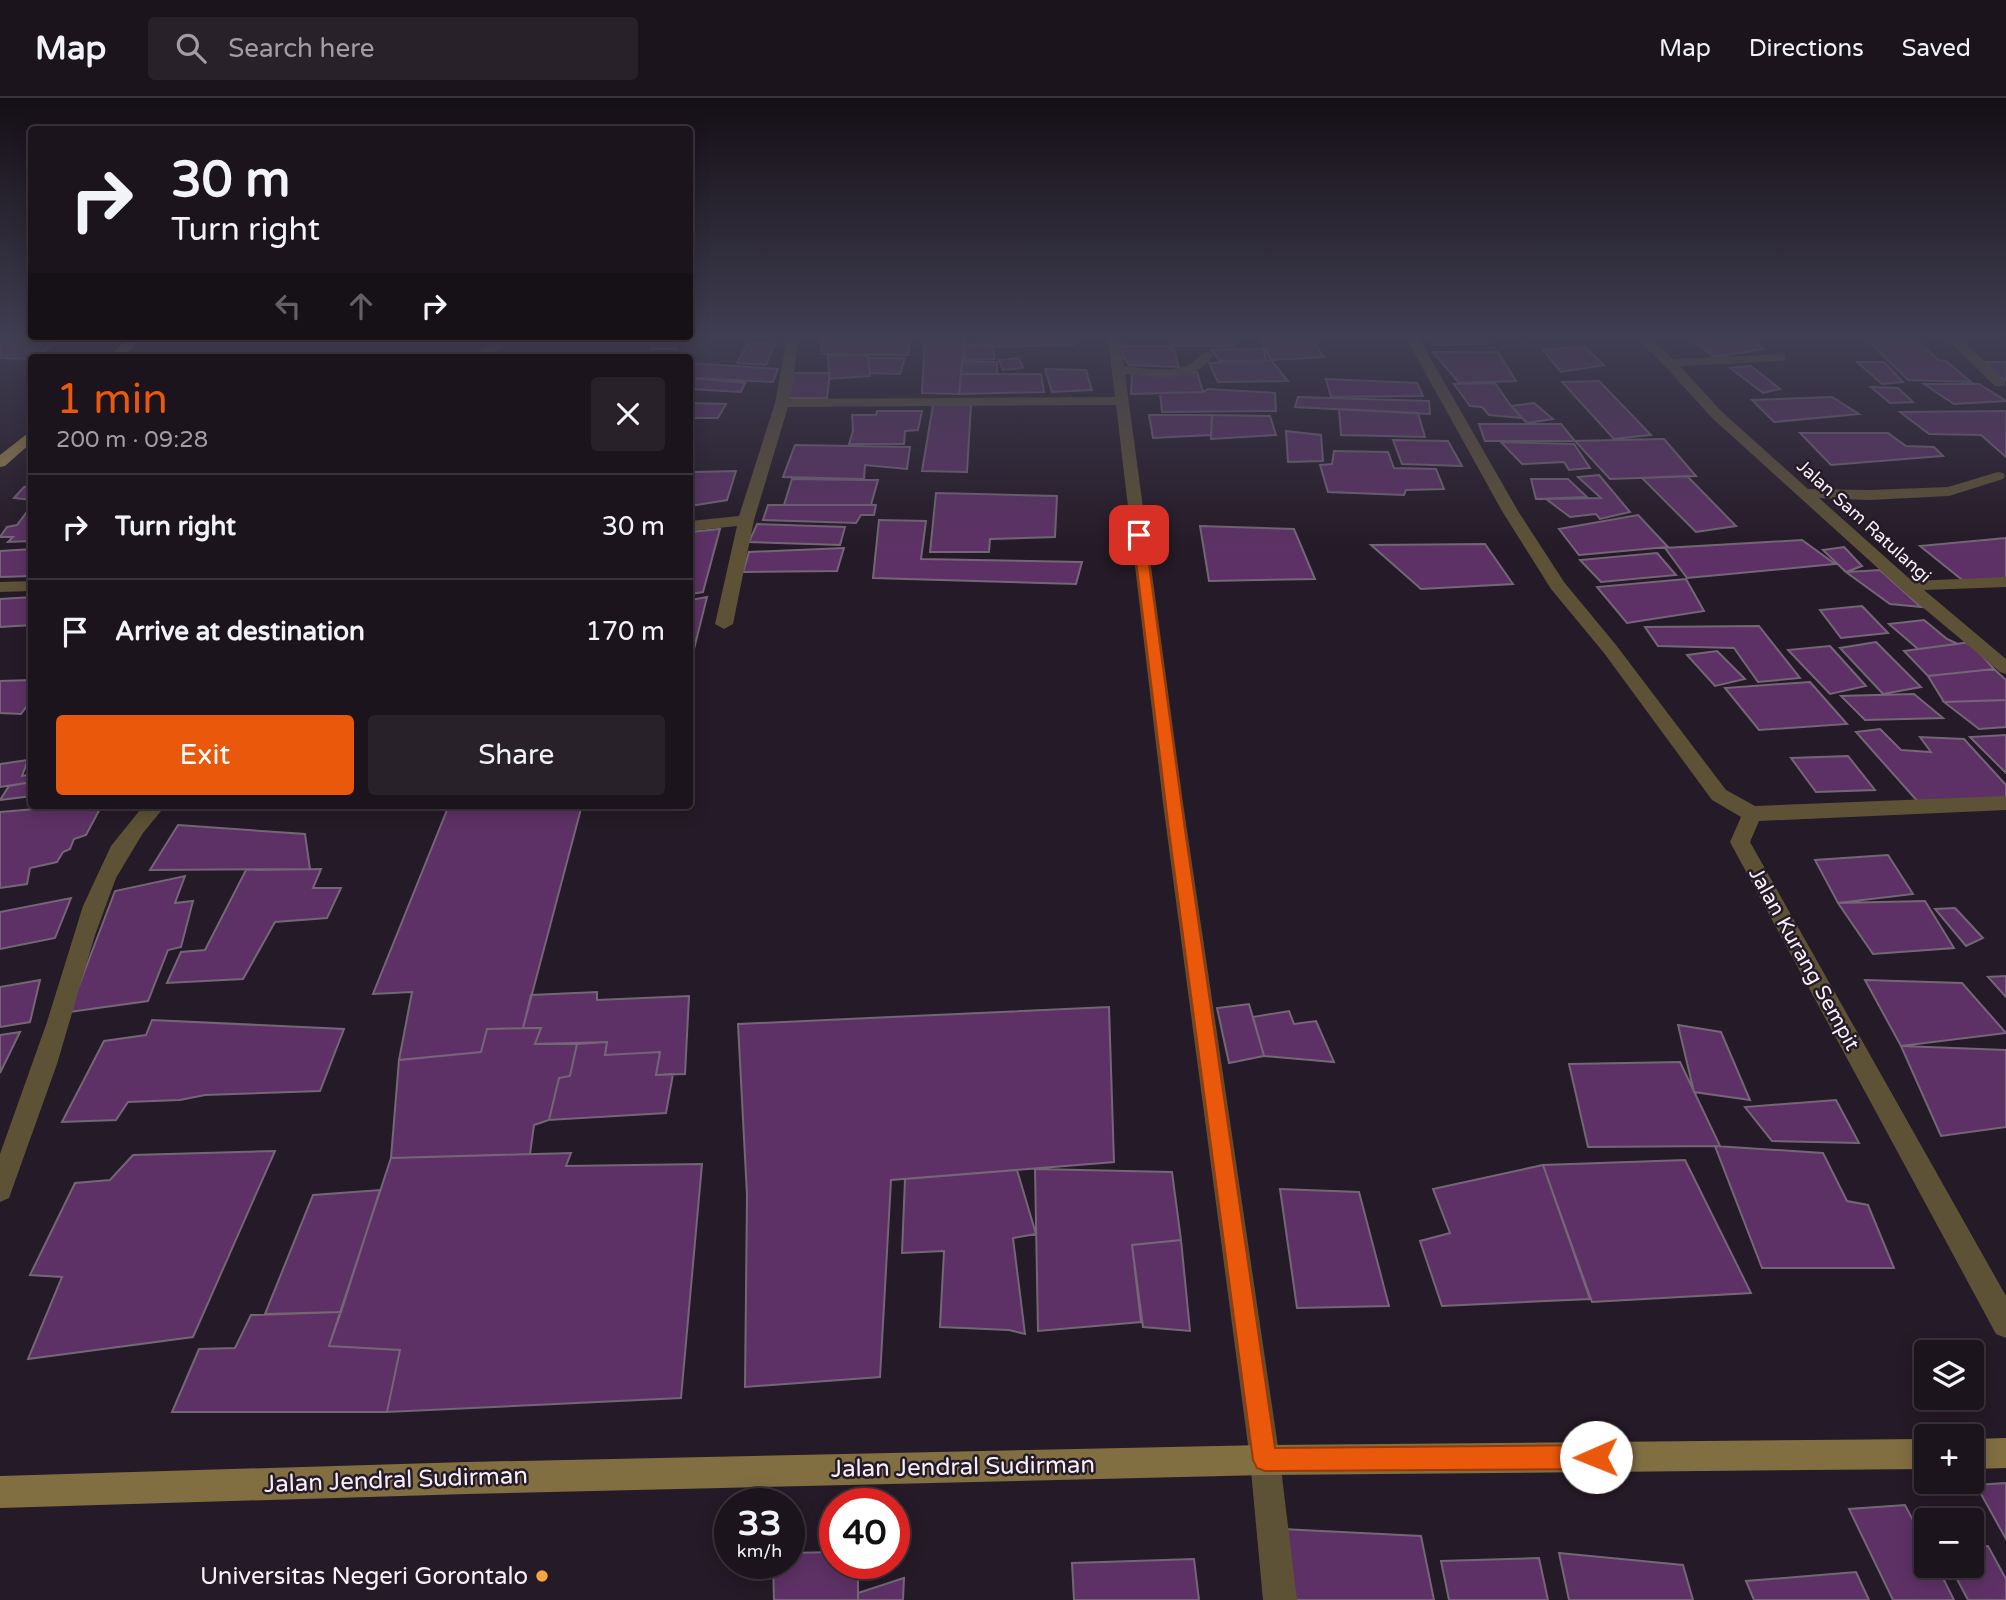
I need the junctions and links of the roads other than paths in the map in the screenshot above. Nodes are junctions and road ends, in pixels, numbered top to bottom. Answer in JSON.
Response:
{"nodes":[{"id":1,"x":780,"y":408,"type":"edge"},
{"id":2,"x":1124,"y":408,"type":"edge"},
{"id":3,"x":1452,"y":408,"type":"edge"},
{"id":4,"x":1711,"y":408,"type":"edge"},
{"id":5,"x":28,"y":438,"type":"edge"},
{"id":6,"x":0,"y":463,"type":"edge"},
{"id":7,"x":1998,"y":476,"type":"dead end"},
{"id":8,"x":1804,"y":493,"type":"junction"},
{"id":9,"x":746,"y":520,"type":"junction"},
{"id":10,"x":693,"y":526,"type":"edge"},
{"id":11,"x":2006,"y":582,"type":"edge"},
{"id":12,"x":28,"y":586,"type":"edge"},
{"id":13,"x":1908,"y":586,"type":"junction"},
{"id":14,"x":0,"y":587,"type":"edge"},
{"id":15,"x":724,"y":624,"type":"dead end"},
{"id":16,"x":2006,"y":668,"type":"edge"},
{"id":17,"x":2006,"y":803,"type":"edge"},
{"id":18,"x":152,"y":809,"type":"edge"},
{"id":19,"x":1752,"y":814,"type":"junction"},
{"id":20,"x":0,"y":1189,"type":"edge"},
{"id":21,"x":2006,"y":1324,"type":"edge"},
{"id":22,"x":1914,"y":1454,"type":"edge"},
{"id":23,"x":1984,"y":1454,"type":"edge"},
{"id":24,"x":2006,"y":1454,"type":"edge"},
{"id":25,"x":1265,"y":1460,"type":"junction"},
{"id":26,"x":0,"y":1492,"type":"edge"},
{"id":27,"x":1280,"y":1600,"type":"edge"}],
"edges":[{"from":1,"to":9,"type":"street"},
{"from":2,"to":25,"type":"street"},
{"from":3,"to":19,"type":"street"},
{"from":4,"to":8,"type":"street","name":"Jalan Sam Ratulangi"},
{"from":5,"to":6,"type":"main road"},
{"from":7,"to":8,"type":"street"},
{"from":8,"to":13,"type":"street","name":"Jalan Sam Ratulangi"},
{"from":9,"to":10,"type":"street"},
{"from":9,"to":15,"type":"street"},
{"from":11,"to":13,"type":"street"},
{"from":12,"to":14,"type":"street"},
{"from":13,"to":16,"type":"street","name":"Jalan Sam Ratulangi"},
{"from":17,"to":19,"type":"street"},
{"from":18,"to":20,"type":"street"},
{"from":19,"to":21,"type":"street","name":"Jalan Kurang Sempit"},
{"from":22,"to":25,"type":"street","name":"Jalan Jendral Sudirman"},
{"from":23,"to":24,"type":"street"},
{"from":25,"to":26,"type":"street","name":"Jalan Jendral Sudirman"},
{"from":25,"to":27,"type":"street"}]}
